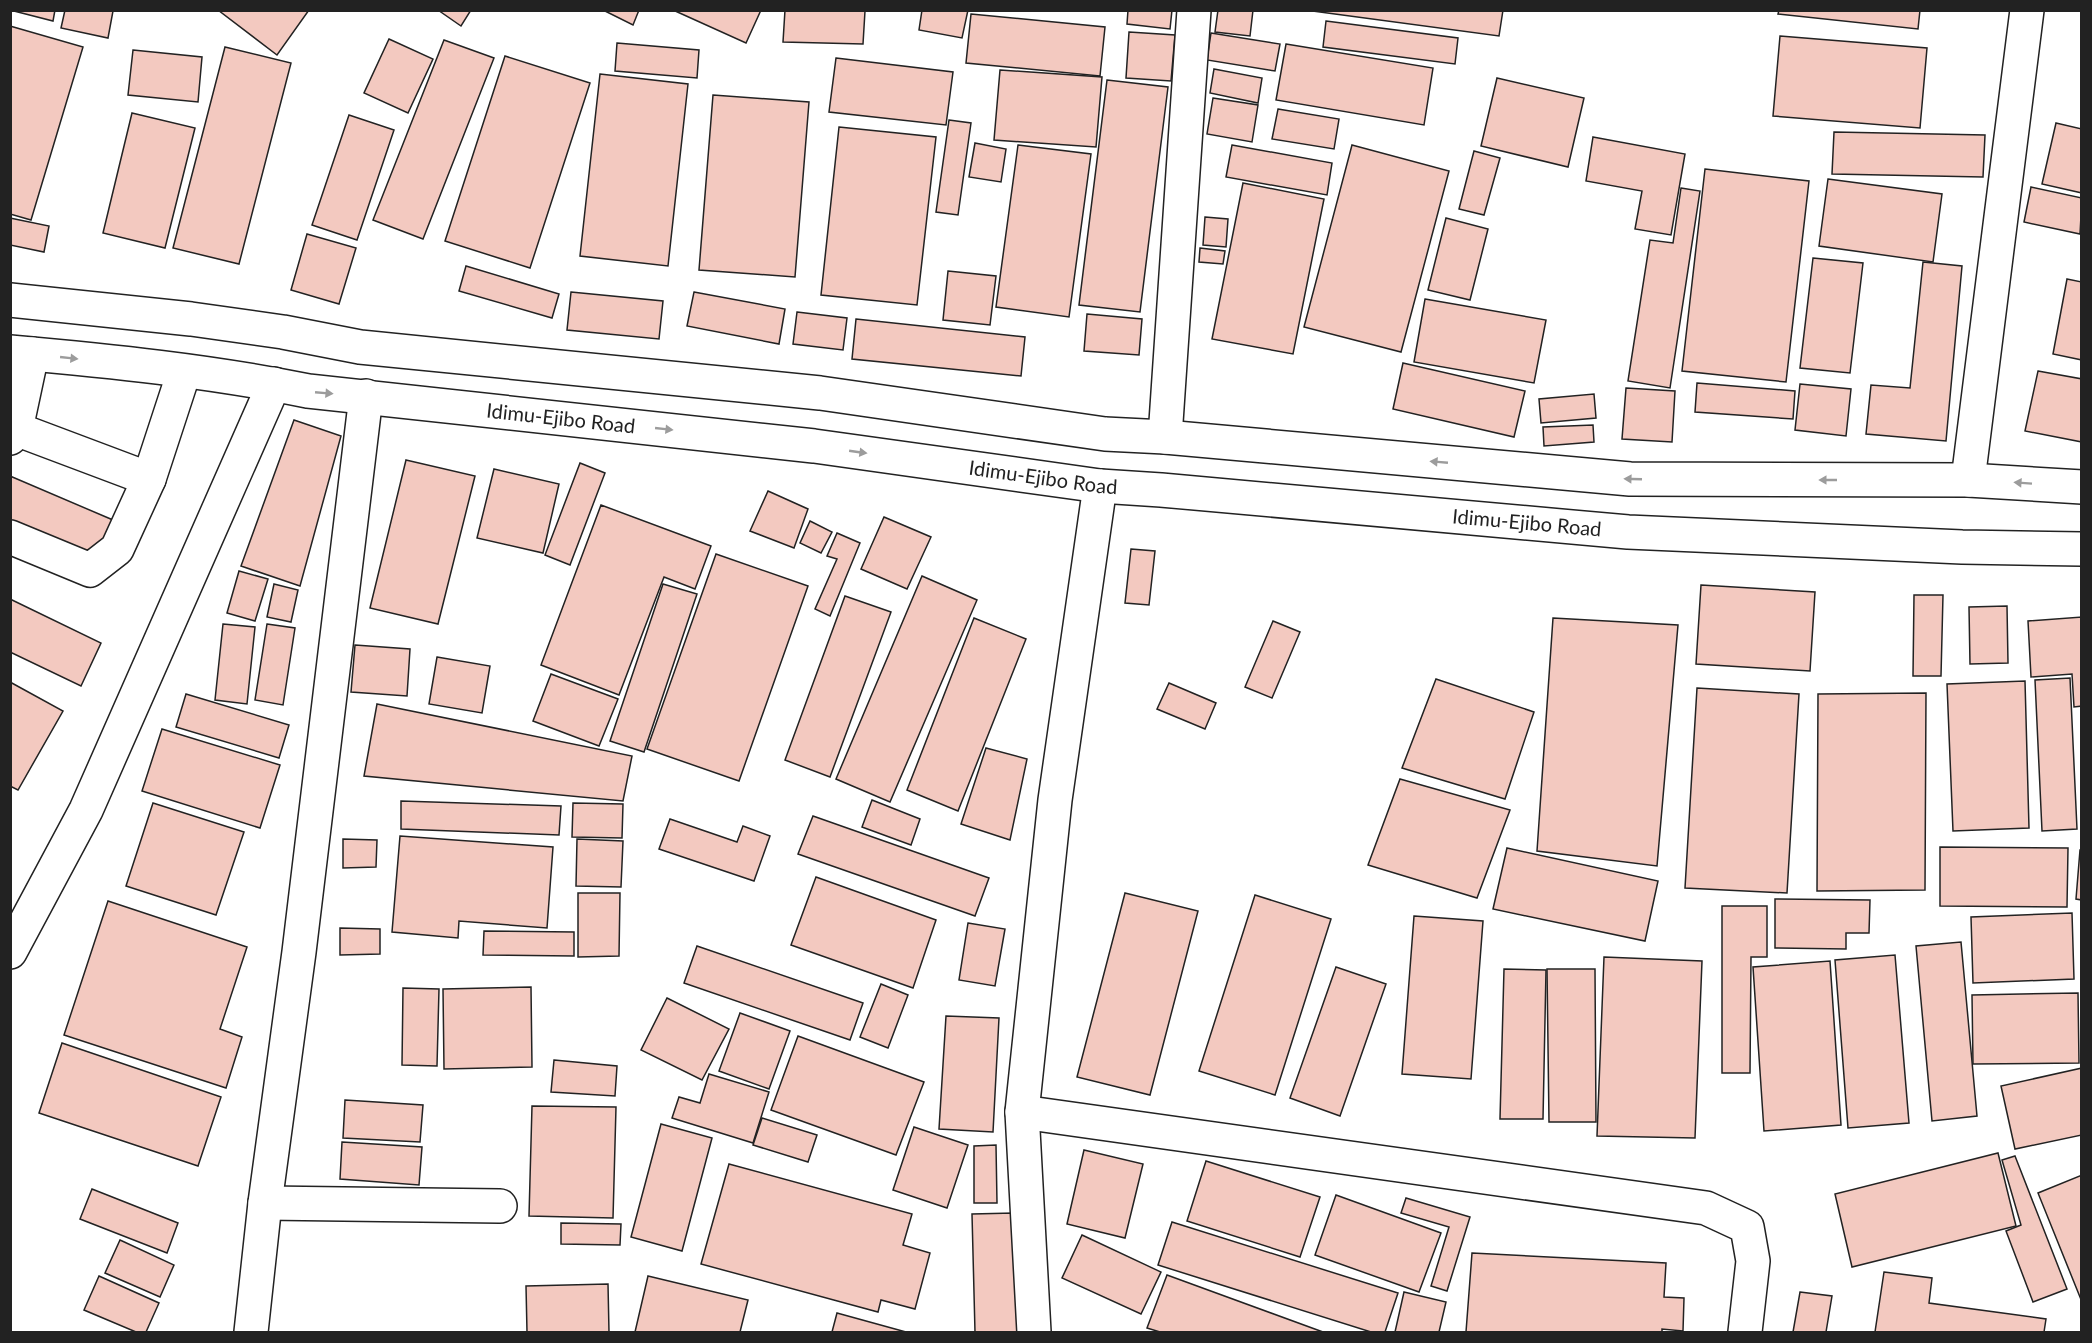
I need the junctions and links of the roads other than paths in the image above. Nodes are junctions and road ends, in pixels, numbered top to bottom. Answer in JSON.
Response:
{"nodes":[{"id":1,"x":1194,"y":10,"type":"edge"},
{"id":2,"x":2026,"y":10,"type":"edge"},
{"id":3,"x":10,"y":300,"type":"edge"},
{"id":4,"x":131,"y":312,"type":"junction"},
{"id":5,"x":21,"y":353,"type":"edge"},
{"id":6,"x":124,"y":363,"type":"junction"},
{"id":7,"x":184,"y":372,"type":"junction"},
{"id":8,"x":274,"y":384,"type":"junction"},
{"id":9,"x":366,"y":396,"type":"junction"},
{"id":10,"x":13,"y":433,"type":"edge"},
{"id":11,"x":1165,"y":437,"type":"junction"},
{"id":12,"x":149,"y":479,"type":"junction"},
{"id":13,"x":1968,"y":480,"type":"junction"},
{"id":14,"x":1100,"y":486,"type":"junction"},
{"id":15,"x":2082,"y":487,"type":"edge"},
{"id":16,"x":10,"y":537,"type":"edge"},
{"id":17,"x":2082,"y":549,"type":"edge"},
{"id":18,"x":10,"y":951,"type":"edge"},
{"id":19,"x":1022,"y":1112,"type":"junction"},
{"id":20,"x":265,"y":1203,"type":"junction"},
{"id":21,"x":500,"y":1206,"type":"dead end"},
{"id":22,"x":251,"y":1332,"type":"edge"},
{"id":23,"x":1034,"y":1332,"type":"edge"},
{"id":24,"x":1745,"y":1332,"type":"edge"}],
"edges":[{"from":1,"to":11,"type":"street"},
{"from":2,"to":13,"type":"street"},
{"from":3,"to":4,"type":"street"},
{"from":4,"to":6,"type":"street"},
{"from":4,"to":11,"type":"street"},
{"from":5,"to":6,"type":"street","name":"Idimu-Ejibo Road","one_way":true},
{"from":5,"to":10,"type":"street"},
{"from":6,"to":7,"type":"street","name":"Idimu-Ejibo Road"},
{"from":7,"to":8,"type":"street","name":"Idimu-Ejibo Road"},
{"from":7,"to":12,"type":"street"},
{"from":8,"to":9,"type":"street","name":"Idimu-Ejibo Road","one_way":true},
{"from":8,"to":18,"type":"street"},
{"from":9,"to":14,"type":"street","name":"Idimu-Ejibo Road","one_way":true},
{"from":9,"to":20,"type":"street"},
{"from":10,"to":12,"type":"street"},
{"from":13,"to":11,"type":"street","one_way":true},
{"from":12,"to":16,"type":"street"},
{"from":15,"to":13,"type":"street","one_way":true},
{"from":14,"to":17,"type":"street","name":"Idimu-Ejibo Road"},
{"from":14,"to":19,"type":"street"},
{"from":19,"to":23,"type":"street"},
{"from":19,"to":24,"type":"street"},
{"from":20,"to":21,"type":"street"},
{"from":20,"to":22,"type":"street"}]}
